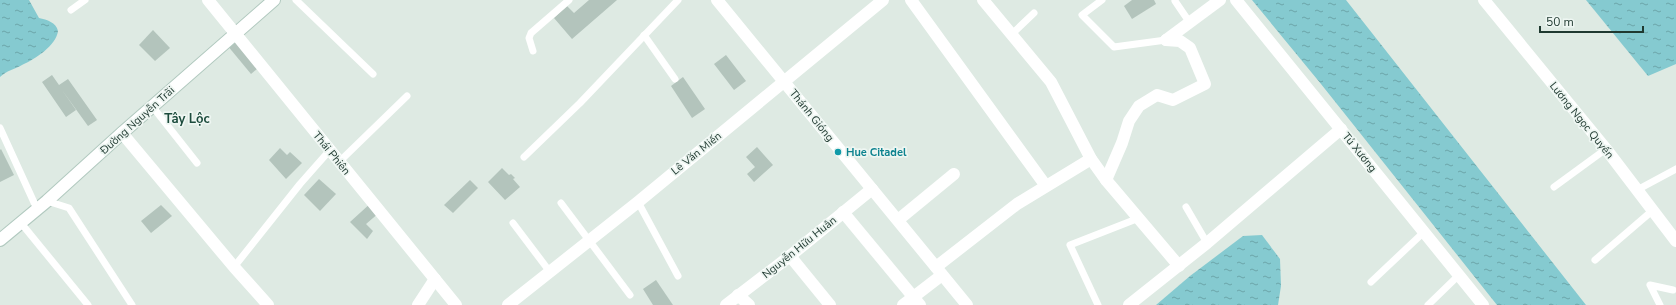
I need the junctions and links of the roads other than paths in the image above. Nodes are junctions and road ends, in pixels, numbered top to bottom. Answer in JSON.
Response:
{"nodes":[{"id":1,"x":85,"y":0,"type":"edge"},
{"id":2,"x":208,"y":0,"type":"edge"},
{"id":3,"x":274,"y":0,"type":"edge"},
{"id":4,"x":296,"y":0,"type":"edge"},
{"id":5,"x":569,"y":0,"type":"edge"},
{"id":6,"x":678,"y":0,"type":"edge"},
{"id":7,"x":883,"y":0,"type":"edge"},
{"id":8,"x":910,"y":0,"type":"edge"},
{"id":9,"x":983,"y":0,"type":"edge"},
{"id":10,"x":1102,"y":0,"type":"edge"},
{"id":11,"x":1220,"y":0,"type":"edge"},
{"id":12,"x":1236,"y":0,"type":"edge"},
{"id":13,"x":1484,"y":0,"type":"edge"},
{"id":14,"x":721,"y":1,"type":"edge"},
{"id":15,"x":1175,"y":1,"type":"edge"},
{"id":16,"x":71,"y":10,"type":"dead end"},
{"id":17,"x":1034,"y":13,"type":"dead end"},
{"id":18,"x":1190,"y":23,"type":"junction"},
{"id":19,"x":235,"y":34,"type":"junction"},
{"id":20,"x":644,"y":35,"type":"junction"},
{"id":21,"x":1011,"y":35,"type":"junction"},
{"id":22,"x":1166,"y":40,"type":"junction"},
{"id":23,"x":533,"y":51,"type":"dead end"},
{"id":24,"x":373,"y":74,"type":"dead end"},
{"id":25,"x":675,"y":79,"type":"dead end"},
{"id":26,"x":784,"y":81,"type":"junction"},
{"id":27,"x":407,"y":96,"type":"dead end"},
{"id":28,"x":152,"y":106,"type":"junction"},
{"id":29,"x":0,"y":128,"type":"edge"},
{"id":30,"x":1341,"y":129,"type":"junction"},
{"id":31,"x":122,"y":132,"type":"junction"},
{"id":32,"x":1606,"y":149,"type":"junction"},
{"id":33,"x":330,"y":150,"type":"junction"},
{"id":34,"x":524,"y":157,"type":"dead end"},
{"id":35,"x":1091,"y":159,"type":"junction"},
{"id":36,"x":339,"y":162,"type":"junction"},
{"id":37,"x":197,"y":163,"type":"dead end"},
{"id":38,"x":1676,"y":169,"type":"edge"},
{"id":39,"x":954,"y":174,"type":"dead end"},
{"id":40,"x":1106,"y":180,"type":"junction"},
{"id":41,"x":1046,"y":186,"type":"junction"},
{"id":42,"x":1554,"y":187,"type":"dead end"},
{"id":43,"x":872,"y":189,"type":"junction"},
{"id":44,"x":1637,"y":190,"type":"junction"},
{"id":45,"x":47,"y":201,"type":"junction"},
{"id":46,"x":638,"y":202,"type":"junction"},
{"id":47,"x":562,"y":203,"type":"dead end"},
{"id":48,"x":1186,"y":207,"type":"dead end"},
{"id":49,"x":37,"y":210,"type":"junction"},
{"id":50,"x":1652,"y":211,"type":"junction"},
{"id":51,"x":843,"y":212,"type":"junction"},
{"id":52,"x":1139,"y":218,"type":"junction"},
{"id":53,"x":898,"y":220,"type":"junction"},
{"id":54,"x":21,"y":223,"type":"junction"},
{"id":55,"x":513,"y":223,"type":"dead end"},
{"id":56,"x":1425,"y":231,"type":"junction"},
{"id":57,"x":0,"y":240,"type":"edge"},
{"id":58,"x":590,"y":240,"type":"junction"},
{"id":59,"x":1676,"y":241,"type":"edge"},
{"id":60,"x":1207,"y":243,"type":"junction"},
{"id":61,"x":790,"y":256,"type":"junction"},
{"id":62,"x":1595,"y":260,"type":"dead end"},
{"id":63,"x":1179,"y":266,"type":"junction"},
{"id":64,"x":234,"y":267,"type":"junction"},
{"id":65,"x":939,"y":271,"type":"junction"},
{"id":66,"x":550,"y":272,"type":"junction"},
{"id":67,"x":1459,"y":275,"type":"junction"},
{"id":68,"x":678,"y":276,"type":"dead end"},
{"id":69,"x":435,"y":279,"type":"junction"},
{"id":70,"x":1371,"y":282,"type":"dead end"},
{"id":71,"x":1673,"y":290,"type":"dead end"},
{"id":72,"x":630,"y":294,"type":"dead end"},
{"id":73,"x":738,"y":295,"type":"junction"},
{"id":74,"x":916,"y":301,"type":"edge"},
{"id":75,"x":88,"y":305,"type":"edge"},
{"id":76,"x":132,"y":305,"type":"edge"},
{"id":77,"x":268,"y":305,"type":"edge"},
{"id":78,"x":418,"y":305,"type":"edge"},
{"id":79,"x":456,"y":305,"type":"edge"},
{"id":80,"x":508,"y":305,"type":"edge"},
{"id":81,"x":726,"y":305,"type":"edge"},
{"id":82,"x":749,"y":305,"type":"edge"},
{"id":83,"x":830,"y":305,"type":"edge"},
{"id":84,"x":903,"y":305,"type":"edge"},
{"id":85,"x":967,"y":305,"type":"edge"},
{"id":86,"x":1098,"y":305,"type":"edge"},
{"id":87,"x":1129,"y":305,"type":"edge"},
{"id":88,"x":1428,"y":305,"type":"edge"},
{"id":89,"x":1483,"y":305,"type":"edge"},
{"id":90,"x":1660,"y":305,"type":"edge"}],
"edges":[{"from":1,"to":16,"type":"lane"},
{"from":2,"to":19,"type":"street","name":"Thái Phiên"},
{"from":3,"to":19,"type":"street","name":"Đường Nguyễn Trãi"},
{"from":4,"to":24,"type":"lane"},
{"from":5,"to":23,"type":"lane"},
{"from":6,"to":20,"type":"lane"},
{"from":7,"to":26,"type":"street","name":"Lê Văn Miến"},
{"from":8,"to":41,"type":"street"},
{"from":9,"to":21,"type":"street"},
{"from":10,"to":22,"type":"lane"},
{"from":11,"to":18,"type":"street"},
{"from":12,"to":30,"type":"street","name":"Tú Xương"},
{"from":13,"to":32,"type":"street","name":"Lương Ngọc Quyến"},
{"from":14,"to":26,"type":"street","name":"Thánh Gióng"},
{"from":15,"to":18,"type":"lane"},
{"from":17,"to":21,"type":"lane"},
{"from":18,"to":22,"type":"street"},
{"from":19,"to":28,"type":"street","name":"Đường Nguyễn Trãi"},
{"from":19,"to":33,"type":"street","name":"Thái Phiên"},
{"from":20,"to":25,"type":"lane"},
{"from":20,"to":34,"type":"lane"},
{"from":21,"to":35,"type":"street"},
{"from":22,"to":40,"type":"street"},
{"from":26,"to":43,"type":"street","name":"Thánh Gióng"},
{"from":26,"to":46,"type":"street","name":"Lê Văn Miến"},
{"from":27,"to":36,"type":"lane"},
{"from":28,"to":31,"type":"street","name":"Đường Nguyễn Trãi"},
{"from":28,"to":37,"type":"lane"},
{"from":29,"to":49,"type":"lane"},
{"from":30,"to":56,"type":"street","name":"Tú Xương"},
{"from":30,"to":60,"type":"street"},
{"from":31,"to":45,"type":"street","name":"Đường Nguyễn Trãi"},
{"from":31,"to":64,"type":"street"},
{"from":32,"to":42,"type":"lane"},
{"from":32,"to":44,"type":"street","name":"Lương Ngọc Quyến"},
{"from":33,"to":36,"type":"street","name":"Thái Phiên"},
{"from":33,"to":64,"type":"lane"},
{"from":35,"to":40,"type":"street"},
{"from":35,"to":41,"type":"street"},
{"from":36,"to":69,"type":"street","name":"Thái Phiên"},
{"from":38,"to":44,"type":"lane"},
{"from":39,"to":53,"type":"street"},
{"from":40,"to":52,"type":"street"},
{"from":41,"to":65,"type":"street"},
{"from":43,"to":51,"type":"street","name":"Nguyễn Hữu Huân"},
{"from":43,"to":53,"type":"street","name":"Thánh Gióng"},
{"from":44,"to":50,"type":"street","name":"Lương Ngọc Quyến"},
{"from":45,"to":49,"type":"street","name":"Đường Nguyễn Trãi"},
{"from":45,"to":76,"type":"lane"},
{"from":46,"to":58,"type":"street","name":"Lê Văn Miến"},
{"from":46,"to":68,"type":"lane"},
{"from":47,"to":58,"type":"lane"},
{"from":48,"to":60,"type":"lane"},
{"from":49,"to":54,"type":"street","name":"Đường Nguyễn Trãi"},
{"from":50,"to":59,"type":"street","name":"Lương Ngọc Quyến"},
{"from":50,"to":62,"type":"lane"},
{"from":51,"to":61,"type":"street","name":"Nguyễn Hữu Huân"},
{"from":51,"to":74,"type":"street"},
{"from":52,"to":63,"type":"street"},
{"from":52,"to":86,"type":"lane"},
{"from":53,"to":65,"type":"street","name":"Thánh Gióng"},
{"from":54,"to":57,"type":"street","name":"Đường Nguyễn Trãi"},
{"from":54,"to":75,"type":"lane"},
{"from":55,"to":66,"type":"lane"},
{"from":56,"to":67,"type":"street","name":"Tú Xương"},
{"from":56,"to":70,"type":"lane"},
{"from":58,"to":66,"type":"street","name":"Lê Văn Miến"},
{"from":58,"to":72,"type":"lane"},
{"from":60,"to":63,"type":"street"},
{"from":61,"to":73,"type":"street","name":"Nguyễn Hữu Huân"},
{"from":61,"to":83,"type":"street"},
{"from":63,"to":87,"type":"street"},
{"from":64,"to":77,"type":"street"},
{"from":65,"to":74,"type":"street"},
{"from":65,"to":85,"type":"street","name":"Thánh Gióng"},
{"from":66,"to":80,"type":"street","name":"Lê Văn Miến"},
{"from":67,"to":88,"type":"lane"},
{"from":67,"to":89,"type":"street","name":"Tú Xương"},
{"from":69,"to":78,"type":"street"},
{"from":69,"to":79,"type":"street","name":"Thái Phiên"},
{"from":71,"to":90,"type":"lane"},
{"from":73,"to":81,"type":"street","name":"Nguyễn Hữu Huân"},
{"from":73,"to":82,"type":"street"},
{"from":74,"to":84,"type":"street"}]}
